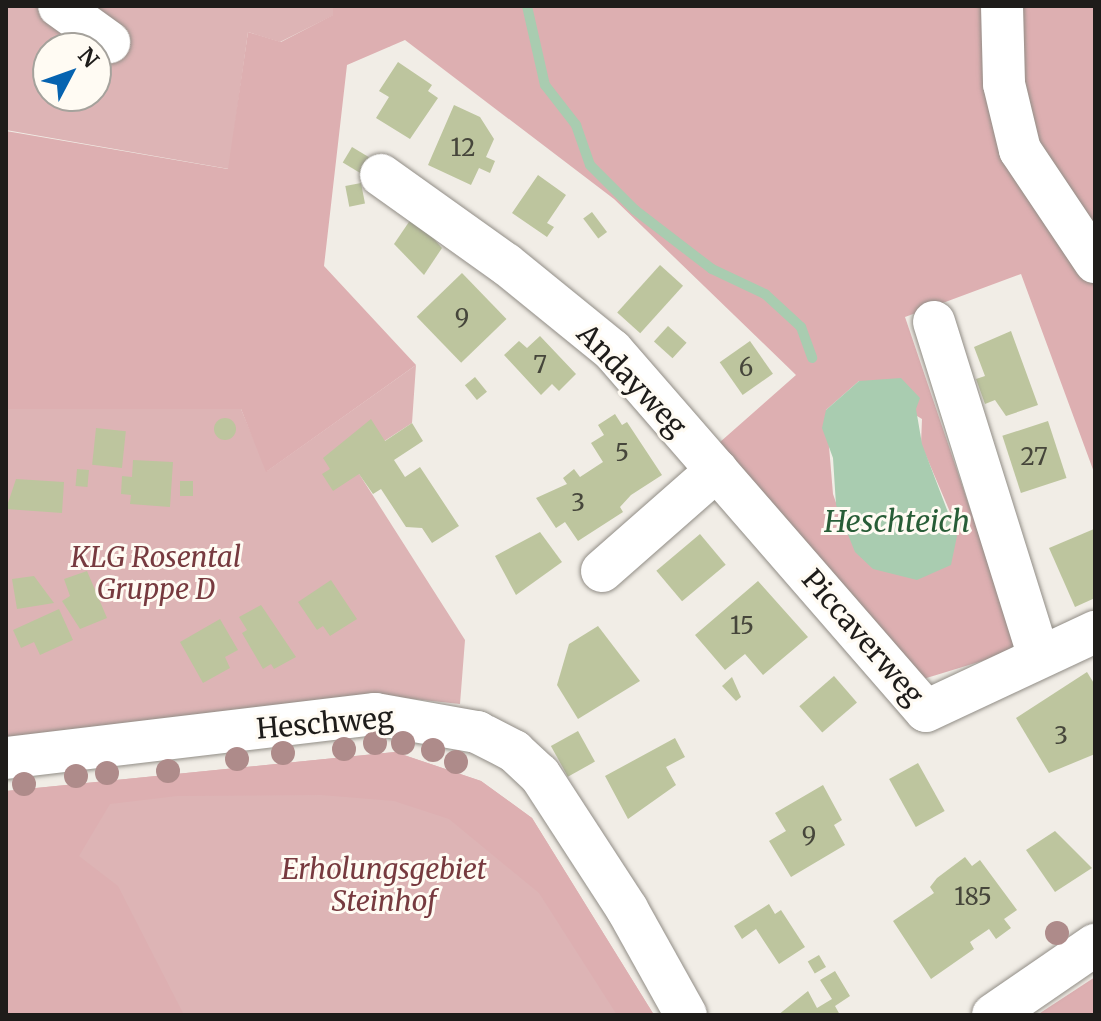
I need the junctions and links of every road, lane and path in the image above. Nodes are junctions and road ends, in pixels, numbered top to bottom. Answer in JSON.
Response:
{"nodes":[{"id":1,"x":59,"y":6,"type":"edge"},
{"id":2,"x":1002,"y":6,"type":"edge"},
{"id":3,"x":95,"y":32,"type":"edge"},
{"id":4,"x":381,"y":175,"type":"dead end"},
{"id":5,"x":1095,"y":262,"type":"edge"},
{"id":6,"x":934,"y":322,"type":"dead end"},
{"id":7,"x":717,"y":470,"type":"junction"},
{"id":8,"x":602,"y":571,"type":"dead end"},
{"id":9,"x":1095,"y":632,"type":"edge"},
{"id":10,"x":1039,"y":657,"type":"junction"},
{"id":11,"x":6,"y":758,"type":"edge"},
{"id":12,"x":1095,"y":945,"type":"edge"},
{"id":13,"x":686,"y":1015,"type":"edge"},
{"id":14,"x":993,"y":1015,"type":"edge"}],
"edges":[{"from":1,"to":3,"type":"street"},
{"from":2,"to":5,"type":"street"},
{"from":4,"to":7,"type":"street","name":"Andayweg"},
{"from":6,"to":10,"type":"street"},
{"from":7,"to":8,"type":"street"},
{"from":7,"to":10,"type":"street","name":"Piccaverweg"},
{"from":9,"to":10,"type":"street","name":"Piccaverweg"},
{"from":11,"to":13,"type":"street","name":"Heschweg"},
{"from":12,"to":14,"type":"street"}]}
